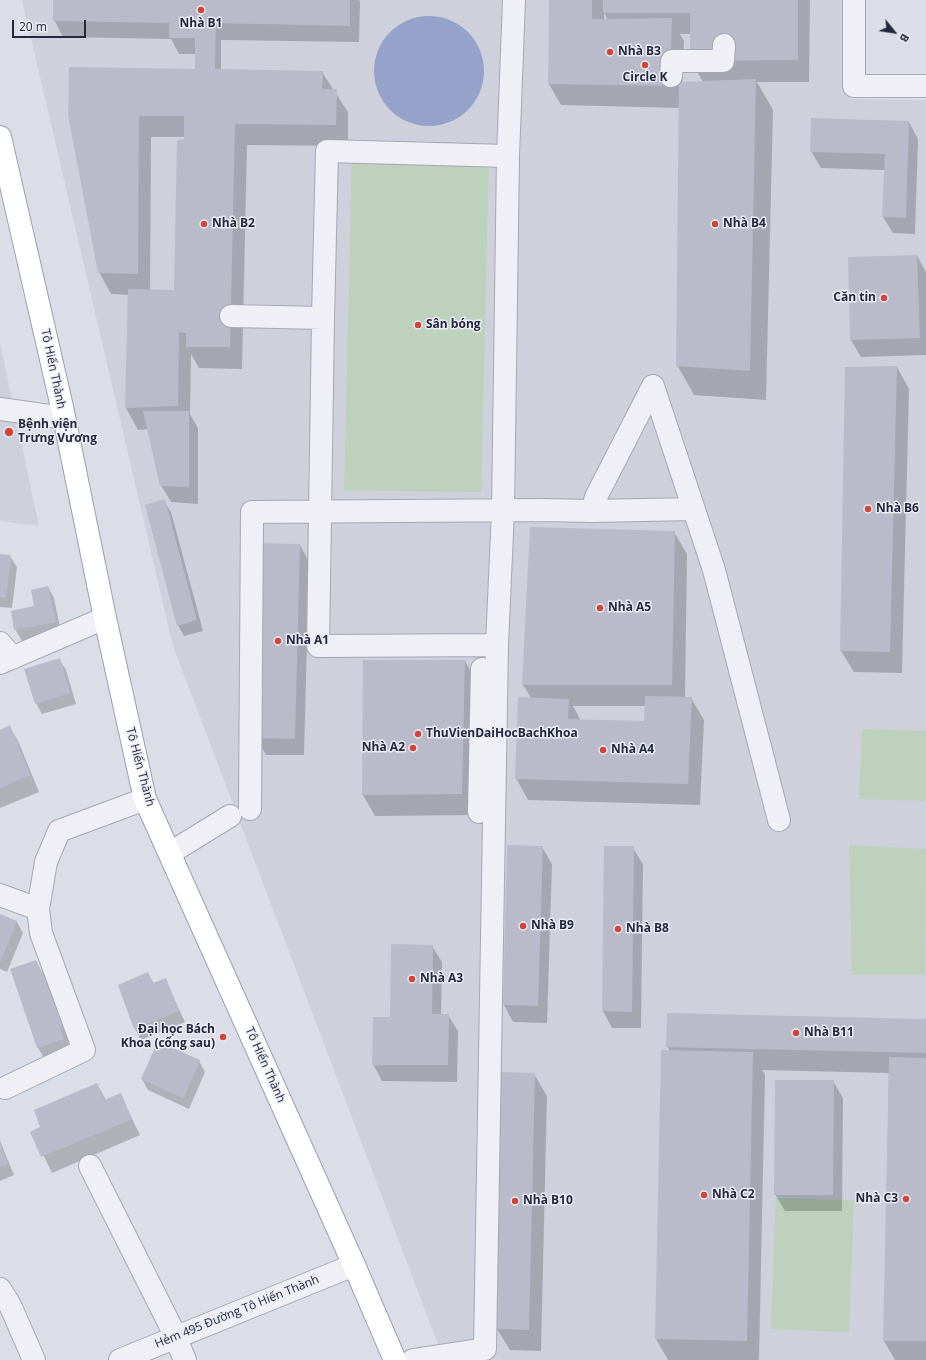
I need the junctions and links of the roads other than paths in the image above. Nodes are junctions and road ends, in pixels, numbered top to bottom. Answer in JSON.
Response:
{"nodes":[{"id":1,"x":514,"y":0,"type":"edge"},
{"id":2,"x":854,"y":0,"type":"edge"},
{"id":3,"x":724,"y":45,"type":"dead end"},
{"id":4,"x":671,"y":76,"type":"dead end"},
{"id":5,"x":926,"y":86,"type":"edge"},
{"id":6,"x":0,"y":137,"type":"edge"},
{"id":7,"x":501,"y":156,"type":"junction"},
{"id":8,"x":231,"y":316,"type":"dead end"},
{"id":9,"x":323,"y":318,"type":"junction"},
{"id":10,"x":0,"y":410,"type":"edge"},
{"id":11,"x":64,"y":418,"type":"junction"},
{"id":12,"x":693,"y":509,"type":"junction"},
{"id":13,"x":319,"y":510,"type":"junction"},
{"id":14,"x":495,"y":511,"type":"junction"},
{"id":15,"x":592,"y":511,"type":"junction"},
{"id":16,"x":105,"y":618,"type":"junction"},
{"id":17,"x":489,"y":645,"type":"junction"},
{"id":18,"x":4,"y":655,"type":"edge"},
{"id":19,"x":145,"y":799,"type":"junction"},
{"id":20,"x":250,"y":809,"type":"dead end"},
{"id":21,"x":478,"y":812,"type":"dead end"},
{"id":22,"x":230,"y":816,"type":"dead end"},
{"id":23,"x":779,"y":820,"type":"dead end"},
{"id":24,"x":170,"y":853,"type":"junction"},
{"id":25,"x":0,"y":895,"type":"edge"},
{"id":26,"x":38,"y":909,"type":"junction"},
{"id":27,"x":5,"y":1088,"type":"dead end"},
{"id":28,"x":90,"y":1166,"type":"dead end"},
{"id":29,"x":354,"y":1265,"type":"junction"},
{"id":30,"x":0,"y":1290,"type":"edge"},
{"id":31,"x":175,"y":1337,"type":"junction"},
{"id":32,"x":34,"y":1360,"type":"edge"},
{"id":33,"x":120,"y":1360,"type":"edge"},
{"id":34,"x":185,"y":1360,"type":"edge"},
{"id":35,"x":395,"y":1360,"type":"edge"},
{"id":36,"x":413,"y":1360,"type":"edge"}],
"edges":[{"from":1,"to":7,"type":"street"},
{"from":2,"to":5,"type":"street"},
{"from":3,"to":4,"type":"street"},
{"from":6,"to":11,"type":"main road","name":"Tô Hiến Thành"},
{"from":7,"to":9,"type":"street"},
{"from":7,"to":14,"type":"street"},
{"from":8,"to":9,"type":"street"},
{"from":9,"to":13,"type":"street"},
{"from":10,"to":11,"type":"street"},
{"from":11,"to":16,"type":"main road","name":"Tô Hiến Thành"},
{"from":12,"to":15,"type":"street"},
{"from":12,"to":15,"type":"street"},
{"from":12,"to":23,"type":"street"},
{"from":13,"to":14,"type":"street"},
{"from":13,"to":17,"type":"street"},
{"from":13,"to":20,"type":"street"},
{"from":14,"to":15,"type":"street"},
{"from":14,"to":17,"type":"street"},
{"from":16,"to":18,"type":"street"},
{"from":16,"to":19,"type":"main road","name":"Tô Hiến Thành"},
{"from":17,"to":21,"type":"street"},
{"from":17,"to":36,"type":"street"},
{"from":19,"to":24,"type":"main road","name":"Tô Hiến Thành"},
{"from":19,"to":26,"type":"street"},
{"from":22,"to":24,"type":"street"},
{"from":24,"to":29,"type":"main road","name":"Tô Hiến Thành"},
{"from":25,"to":26,"type":"street"},
{"from":26,"to":27,"type":"street"},
{"from":28,"to":31,"type":"street"},
{"from":29,"to":31,"type":"street","name":"Hẻm 495 Đường Tô Hiến Thành"},
{"from":29,"to":35,"type":"main road","name":"Tô Hiến Thành"},
{"from":30,"to":32,"type":"street"},
{"from":31,"to":33,"type":"street","name":"Hẻm 495 Đường Tô Hiến Thành"},
{"from":31,"to":34,"type":"street"}]}
